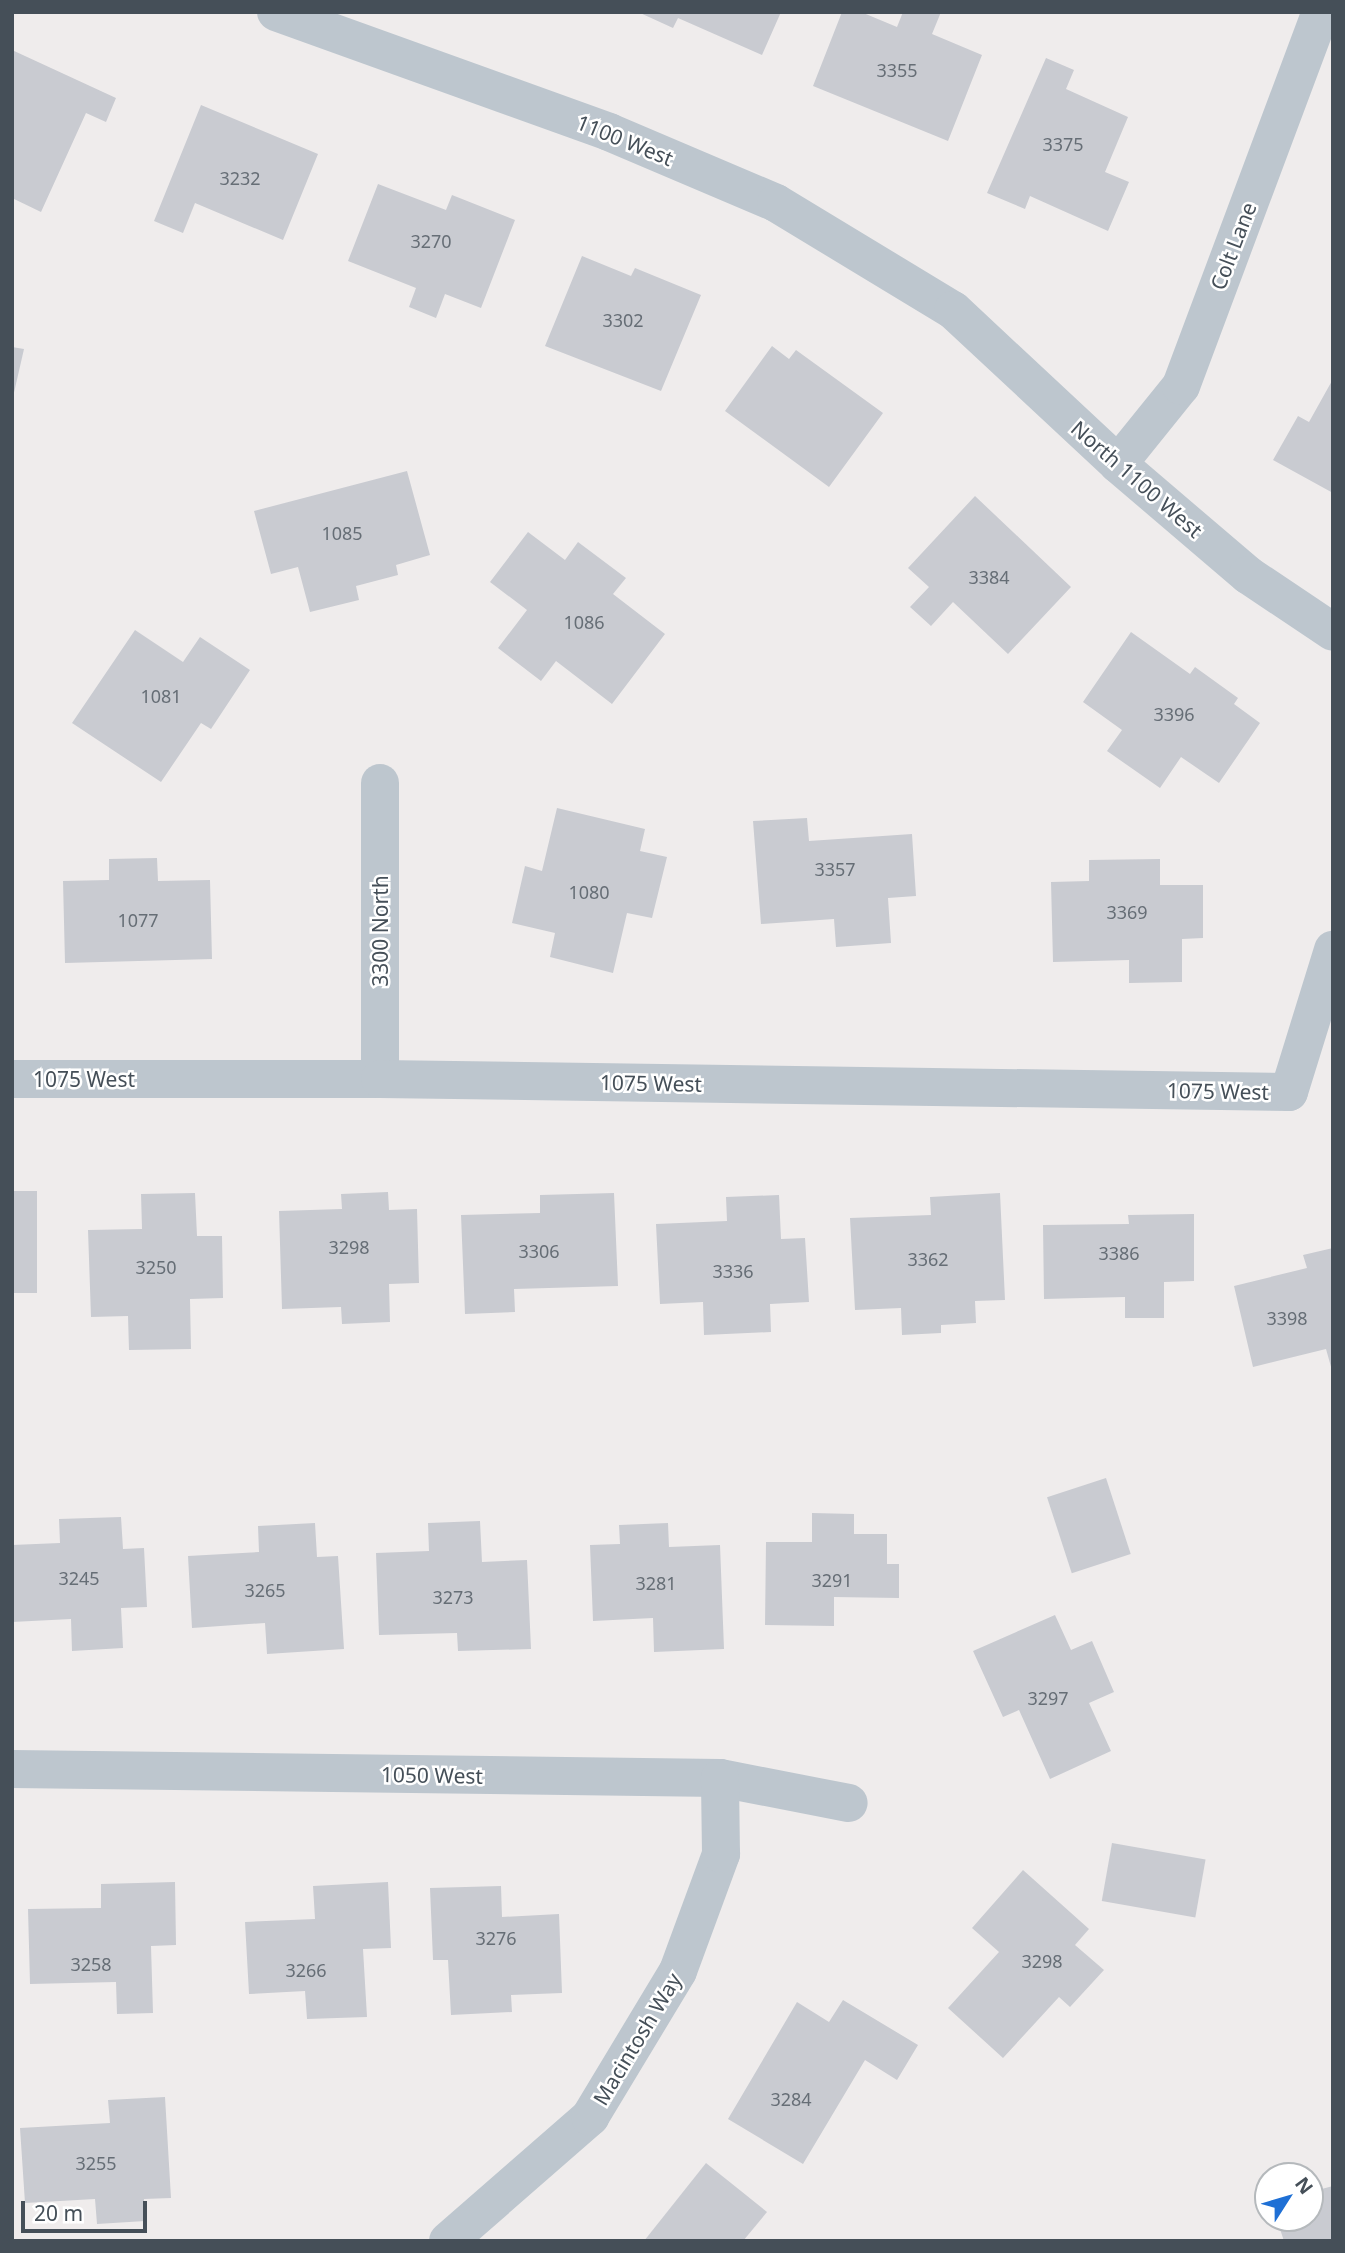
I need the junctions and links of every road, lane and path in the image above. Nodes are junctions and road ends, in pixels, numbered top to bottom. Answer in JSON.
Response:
{"nodes":[{"id":1,"x":276,"y":12,"type":"edge"},
{"id":2,"x":1321,"y":12,"type":"edge"},
{"id":3,"x":953,"y":310,"type":"joint"},
{"id":4,"x":1118,"y":464,"type":"junction"},
{"id":5,"x":1333,"y":632,"type":"edge"},
{"id":6,"x":380,"y":783,"type":"dead end"},
{"id":7,"x":1333,"y":950,"type":"edge"},
{"id":8,"x":12,"y":1079,"type":"edge"},
{"id":9,"x":380,"y":1079,"type":"junction"},
{"id":10,"x":12,"y":1769,"type":"edge"},
{"id":11,"x":720,"y":1778,"type":"junction"},
{"id":12,"x":849,"y":1803,"type":"dead end"},
{"id":13,"x":448,"y":2241,"type":"edge"}],
"edges":[{"from":1,"to":3,"type":"street","name":"1100 West"},
{"from":2,"to":4,"type":"street","name":"Colt Lane"},
{"from":3,"to":4,"type":"street","name":"North 1100 West"},
{"from":4,"to":5,"type":"street","name":"North 1100 West"},
{"from":6,"to":9,"type":"street","name":"3300 North"},
{"from":7,"to":9,"type":"street","name":"1075 West"},
{"from":8,"to":9,"type":"street","name":"1075 West"},
{"from":10,"to":11,"type":"street","name":"1050 West"},
{"from":11,"to":12,"type":"street","name":"1050 West"},
{"from":11,"to":13,"type":"street","name":"Macintosh Way"}]}
